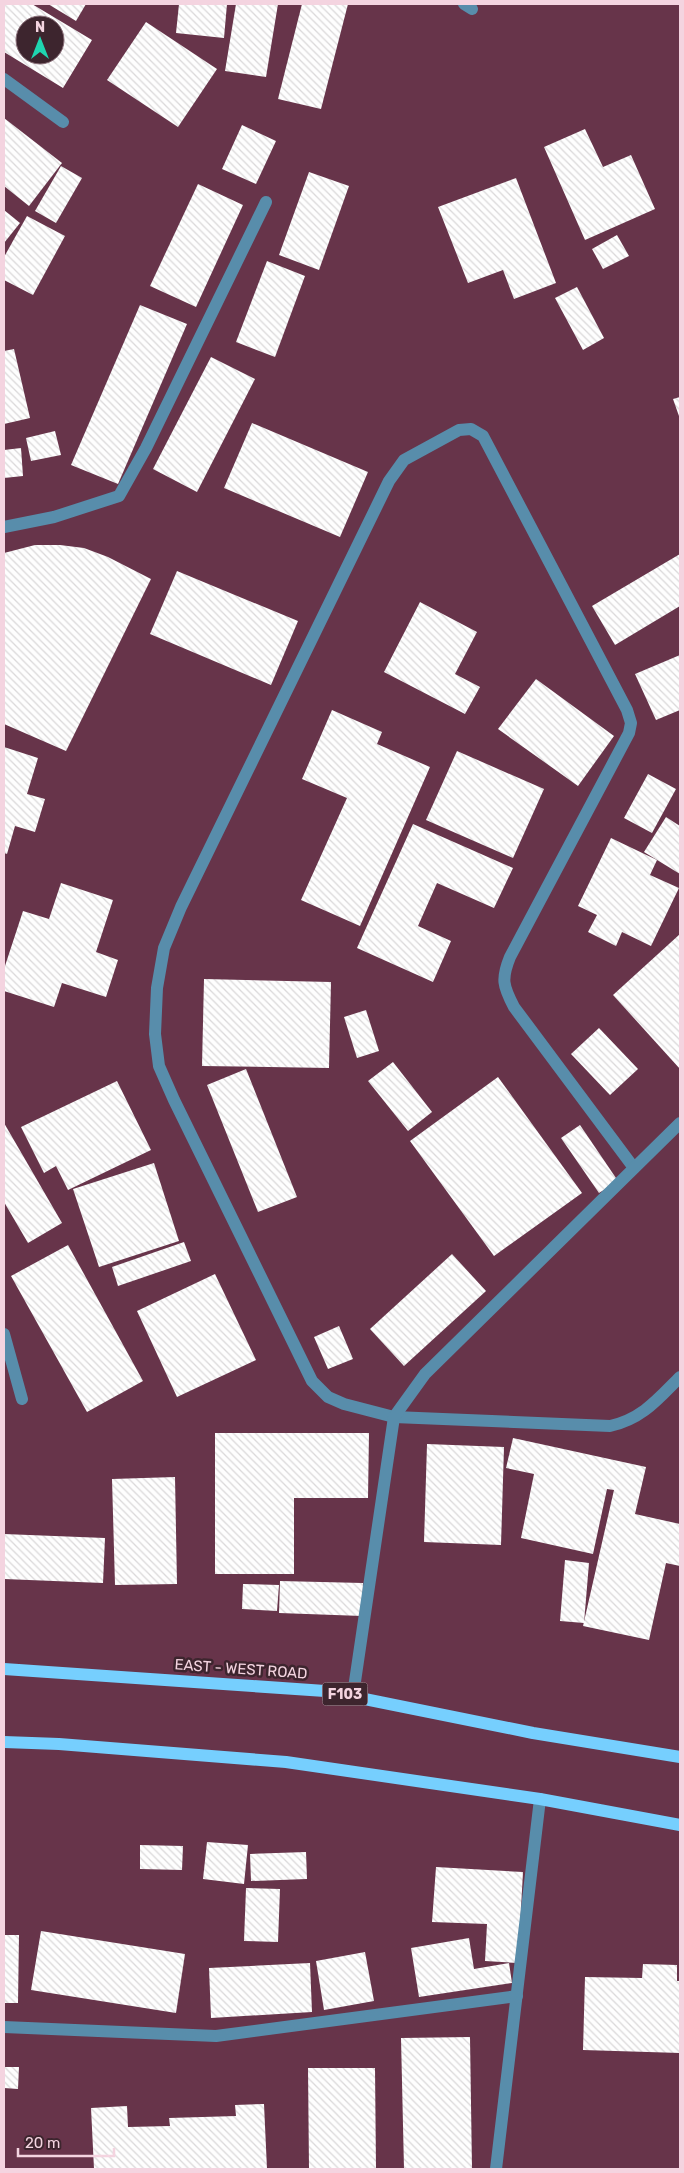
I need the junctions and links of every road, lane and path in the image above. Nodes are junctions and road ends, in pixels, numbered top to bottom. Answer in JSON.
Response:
{"nodes":[{"id":1,"x":4,"y":78,"type":"edge"},
{"id":2,"x":63,"y":122,"type":"dead end"},
{"id":3,"x":266,"y":202,"type":"dead end"},
{"id":4,"x":4,"y":527,"type":"edge"},
{"id":5,"x":680,"y":1123,"type":"edge"},
{"id":6,"x":634,"y":1168,"type":"junction"},
{"id":7,"x":4,"y":1334,"type":"edge"},
{"id":8,"x":680,"y":1377,"type":"edge"},
{"id":9,"x":22,"y":1400,"type":"dead end"},
{"id":10,"x":394,"y":1417,"type":"junction"},
{"id":11,"x":4,"y":1669,"type":"edge"},
{"id":12,"x":353,"y":1695,"type":"junction"},
{"id":13,"x":4,"y":1742,"type":"edge"},
{"id":14,"x":680,"y":1757,"type":"edge"},
{"id":15,"x":540,"y":1799,"type":"junction"},
{"id":16,"x":680,"y":1825,"type":"edge"},
{"id":17,"x":518,"y":1996,"type":"junction"},
{"id":18,"x":4,"y":2027,"type":"edge"},
{"id":19,"x":496,"y":2169,"type":"edge"}],
"edges":[{"from":1,"to":2,"type":"street"},
{"from":3,"to":4,"type":"street"},
{"from":5,"to":6,"type":"street"},
{"from":6,"to":10,"type":"street"},
{"from":6,"to":10,"type":"street"},
{"from":7,"to":9,"type":"street"},
{"from":8,"to":10,"type":"street"},
{"from":10,"to":12,"type":"street"},
{"from":11,"to":12,"type":"main road","name":"EAST - WEST ROAD","number":"F103"},
{"from":12,"to":14,"type":"main road","name":"EAST - WEST ROAD","number":"F103"},
{"from":13,"to":15,"type":"main road"},
{"from":15,"to":16,"type":"main road"},
{"from":15,"to":17,"type":"street"},
{"from":17,"to":18,"type":"street"},
{"from":17,"to":19,"type":"street"}]}
